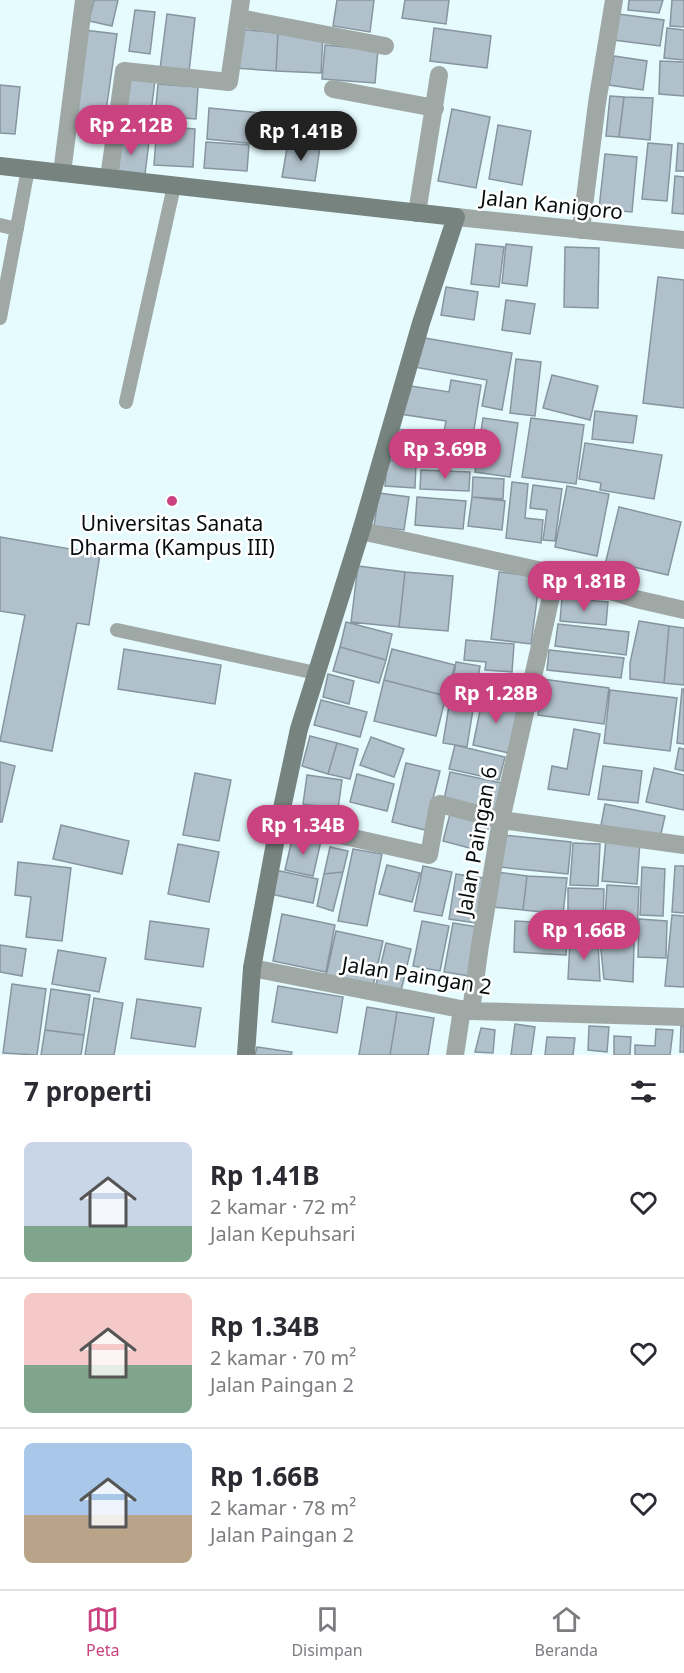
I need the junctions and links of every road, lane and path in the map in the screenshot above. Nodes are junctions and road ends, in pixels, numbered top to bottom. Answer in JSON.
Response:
{"nodes":[{"id":1,"x":84,"y":0,"type":"edge"},
{"id":2,"x":614,"y":0,"type":"edge"},
{"id":3,"x":240,"y":9,"type":"edge"},
{"id":4,"x":385,"y":46,"type":"dead end"},
{"id":5,"x":439,"y":75,"type":"dead end"},
{"id":6,"x":333,"y":89,"type":"dead end"},
{"id":7,"x":435,"y":108,"type":"junction"},
{"id":8,"x":0,"y":166,"type":"edge"},
{"id":9,"x":28,"y":169,"type":"junction"},
{"id":10,"x":62,"y":172,"type":"junction"},
{"id":11,"x":110,"y":178,"type":"junction"},
{"id":12,"x":174,"y":186,"type":"junction"},
{"id":13,"x":417,"y":213,"type":"junction"},
{"id":14,"x":456,"y":217,"type":"junction"},
{"id":15,"x":0,"y":225,"type":"edge"},
{"id":16,"x":18,"y":229,"type":"junction"},
{"id":17,"x":581,"y":230,"type":"junction"},
{"id":18,"x":684,"y":240,"type":"edge"},
{"id":19,"x":0,"y":318,"type":"edge"},
{"id":20,"x":126,"y":402,"type":"dead end"},
{"id":21,"x":362,"y":531,"type":"junction"},
{"id":22,"x":556,"y":574,"type":"junction"},
{"id":23,"x":684,"y":610,"type":"edge"},
{"id":24,"x":117,"y":630,"type":"dead end"},
{"id":25,"x":315,"y":673,"type":"junction"},
{"id":26,"x":501,"y":820,"type":"junction"},
{"id":27,"x":278,"y":827,"type":"junction"},
{"id":28,"x":684,"y":845,"type":"edge"},
{"id":29,"x":252,"y":968,"type":"junction"},
{"id":30,"x":467,"y":1010,"type":"junction"},
{"id":31,"x":684,"y":1017,"type":"edge"},
{"id":32,"x":246,"y":1055,"type":"edge"},
{"id":33,"x":455,"y":1055,"type":"edge"}],
"edges":[{"from":1,"to":10,"type":"street"},
{"from":2,"to":17,"type":"street"},
{"from":3,"to":4,"type":"street"},
{"from":3,"to":11,"type":"street"},
{"from":5,"to":7,"type":"street"},
{"from":6,"to":7,"type":"street"},
{"from":7,"to":13,"type":"street"},
{"from":8,"to":9,"type":"street","name":"Jalan Kanigoro"},
{"from":9,"to":10,"type":"street","name":"Jalan Kanigoro"},
{"from":9,"to":16,"type":"lane"},
{"from":10,"to":11,"type":"street","name":"Jalan Kanigoro"},
{"from":11,"to":12,"type":"street","name":"Jalan Kanigoro"},
{"from":12,"to":13,"type":"street","name":"Jalan Kanigoro"},
{"from":12,"to":20,"type":"lane"},
{"from":13,"to":14,"type":"street","name":"Jalan Kanigoro"},
{"from":14,"to":17,"type":"street","name":"Jalan Kanigoro"},
{"from":14,"to":21,"type":"street"},
{"from":15,"to":16,"type":"lane"},
{"from":16,"to":19,"type":"lane"},
{"from":17,"to":18,"type":"street","name":"Jalan Kanigoro"},
{"from":21,"to":22,"type":"street"},
{"from":21,"to":25,"type":"street"},
{"from":22,"to":23,"type":"street"},
{"from":22,"to":26,"type":"street","name":"Jalan Paingan 6"},
{"from":24,"to":25,"type":"lane"},
{"from":25,"to":27,"type":"street"},
{"from":26,"to":27,"type":"street"},
{"from":26,"to":28,"type":"street"},
{"from":26,"to":30,"type":"street","name":"Jalan Paingan 6"},
{"from":27,"to":29,"type":"street"},
{"from":29,"to":30,"type":"street","name":"Jalan Paingan 2"},
{"from":29,"to":32,"type":"street"},
{"from":30,"to":31,"type":"street","name":"Jalan Paingan 2"},
{"from":30,"to":33,"type":"street","name":"Jalan Paingan 6"}]}
